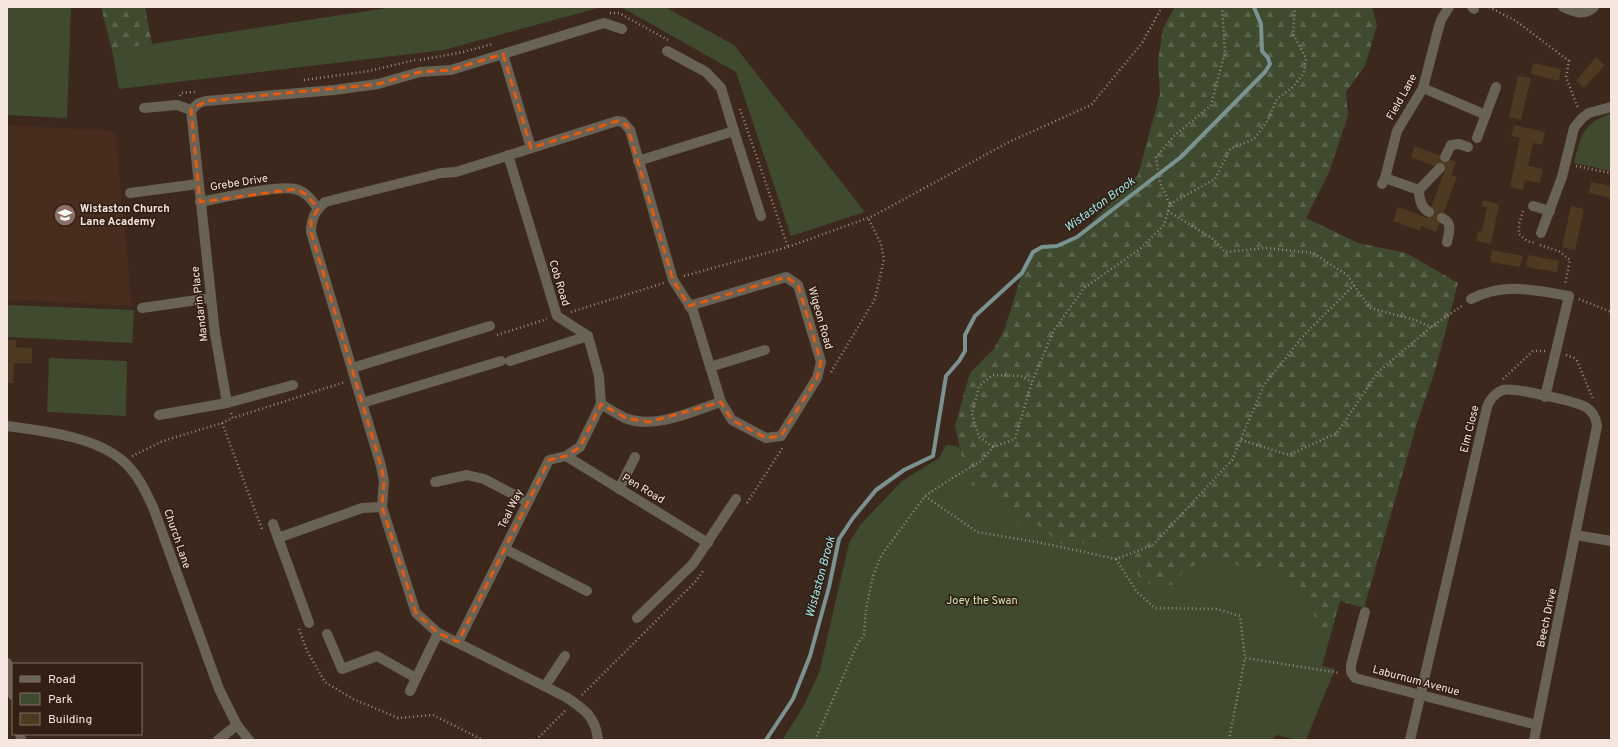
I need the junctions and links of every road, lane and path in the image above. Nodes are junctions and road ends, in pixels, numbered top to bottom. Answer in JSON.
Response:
{"nodes":[{"id":1,"x":1162,"y":7,"type":"edge"},
{"id":2,"x":1222,"y":7,"type":"edge"},
{"id":3,"x":1295,"y":7,"type":"edge"},
{"id":4,"x":1450,"y":7,"type":"edge"},
{"id":5,"x":1489,"y":7,"type":"edge"},
{"id":6,"x":1562,"y":7,"type":"edge"},
{"id":7,"x":1594,"y":7,"type":"edge"},
{"id":8,"x":608,"y":13,"type":"dead end"},
{"id":9,"x":622,"y":29,"type":"dead end"},
{"id":10,"x":500,"y":42,"type":"dead end"},
{"id":11,"x":669,"y":46,"type":"joint"},
{"id":12,"x":502,"y":54,"type":"junction"},
{"id":13,"x":300,"y":80,"type":"dead end"},
{"id":14,"x":1496,"y":87,"type":"dead end"},
{"id":15,"x":1423,"y":88,"type":"junction"},
{"id":16,"x":196,"y":92,"type":"dead end"},
{"id":17,"x":737,"y":101,"type":"dead end"},
{"id":18,"x":178,"y":105,"type":"junction"},
{"id":19,"x":1611,"y":107,"type":"edge"},
{"id":20,"x":144,"y":108,"type":"dead end"},
{"id":21,"x":191,"y":110,"type":"junction"},
{"id":22,"x":1486,"y":114,"type":"junction"},
{"id":23,"x":1582,"y":118,"type":"junction"},
{"id":24,"x":734,"y":131,"type":"junction"},
{"id":25,"x":1477,"y":138,"type":"dead end"},
{"id":26,"x":1468,"y":147,"type":"dead end"},
{"id":27,"x":531,"y":148,"type":"junction"},
{"id":28,"x":508,"y":155,"type":"junction"},
{"id":29,"x":1445,"y":157,"type":"dead end"},
{"id":30,"x":638,"y":161,"type":"junction"},
{"id":31,"x":1565,"y":164,"type":"junction"},
{"id":32,"x":1440,"y":168,"type":"dead end"},
{"id":33,"x":1611,"y":173,"type":"edge"},
{"id":34,"x":198,"y":184,"type":"junction"},
{"id":35,"x":1419,"y":190,"type":"junction"},
{"id":36,"x":130,"y":193,"type":"dead end"},
{"id":37,"x":200,"y":202,"type":"junction"},
{"id":38,"x":1170,"y":204,"type":"junction"},
{"id":39,"x":1533,"y":206,"type":"joint"},
{"id":40,"x":318,"y":209,"type":"junction"},
{"id":41,"x":1168,"y":211,"type":"junction"},
{"id":42,"x":1550,"y":211,"type":"junction"},
{"id":43,"x":1429,"y":212,"type":"dead end"},
{"id":44,"x":761,"y":216,"type":"dead end"},
{"id":45,"x":1442,"y":218,"type":"dead end"},
{"id":46,"x":1541,"y":233,"type":"dead end"},
{"id":47,"x":1447,"y":242,"type":"dead end"},
{"id":48,"x":788,"y":247,"type":"junction"},
{"id":49,"x":673,"y":280,"type":"junction"},
{"id":50,"x":1354,"y":285,"type":"junction"},
{"id":51,"x":1569,"y":296,"type":"junction"},
{"id":52,"x":211,"y":298,"type":"junction"},
{"id":53,"x":1471,"y":299,"type":"joint"},
{"id":54,"x":689,"y":306,"type":"junction"},
{"id":55,"x":142,"y":308,"type":"dead end"},
{"id":56,"x":1611,"y":312,"type":"edge"},
{"id":57,"x":557,"y":316,"type":"junction"},
{"id":58,"x":490,"y":326,"type":"dead end"},
{"id":59,"x":1431,"y":327,"type":"junction"},
{"id":60,"x":496,"y":335,"type":"dead end"},
{"id":61,"x":588,"y":336,"type":"junction"},
{"id":62,"x":765,"y":350,"type":"dead end"},
{"id":63,"x":710,"y":367,"type":"junction"},
{"id":64,"x":352,"y":368,"type":"junction"},
{"id":65,"x":355,"y":379,"type":"junction"},
{"id":66,"x":1032,"y":382,"type":"junction"},
{"id":67,"x":293,"y":384,"type":"dead end"},
{"id":68,"x":1545,"y":397,"type":"junction"},
{"id":69,"x":362,"y":402,"type":"junction"},
{"id":70,"x":721,"y":402,"type":"junction"},
{"id":71,"x":227,"y":403,"type":"junction"},
{"id":72,"x":601,"y":404,"type":"junction"},
{"id":73,"x":159,"y":415,"type":"dead end"},
{"id":74,"x":233,"y":418,"type":"junction"},
{"id":75,"x":222,"y":423,"type":"junction"},
{"id":76,"x":7,"y":426,"type":"edge"},
{"id":77,"x":1241,"y":440,"type":"junction"},
{"id":78,"x":993,"y":447,"type":"junction"},
{"id":79,"x":566,"y":456,"type":"junction"},
{"id":80,"x":635,"y":457,"type":"dead end"},
{"id":81,"x":123,"y":461,"type":"junction"},
{"id":82,"x":435,"y":482,"type":"dead end"},
{"id":83,"x":619,"y":488,"type":"junction"},
{"id":84,"x":925,"y":496,"type":"junction"},
{"id":85,"x":736,"y":500,"type":"dead end"},
{"id":86,"x":528,"y":502,"type":"junction"},
{"id":87,"x":382,"y":507,"type":"junction"},
{"id":88,"x":273,"y":524,"type":"dead end"},
{"id":89,"x":263,"y":533,"type":"dead end"},
{"id":90,"x":1576,"y":534,"type":"junction"},
{"id":91,"x":278,"y":538,"type":"junction"},
{"id":92,"x":1611,"y":541,"type":"edge"},
{"id":93,"x":708,"y":543,"type":"junction"},
{"id":94,"x":505,"y":549,"type":"junction"},
{"id":95,"x":1116,"y":559,"type":"junction"},
{"id":96,"x":587,"y":591,"type":"dead end"},
{"id":97,"x":1366,"y":612,"type":"dead end"},
{"id":98,"x":637,"y":618,"type":"dead end"},
{"id":99,"x":296,"y":622,"type":"dead end"},
{"id":100,"x":309,"y":623,"type":"dead end"},
{"id":101,"x":438,"y":633,"type":"junction"},
{"id":102,"x":327,"y":634,"type":"dead end"},
{"id":103,"x":458,"y":642,"type":"junction"},
{"id":104,"x":565,"y":656,"type":"dead end"},
{"id":105,"x":1245,"y":658,"type":"junction"},
{"id":106,"x":7,"y":663,"type":"edge"},
{"id":107,"x":1353,"y":675,"type":"junction"},
{"id":108,"x":416,"y":678,"type":"junction"},
{"id":109,"x":545,"y":686,"type":"junction"},
{"id":110,"x":12,"y":690,"type":"edge"},
{"id":111,"x":410,"y":691,"type":"dead end"},
{"id":112,"x":1420,"y":695,"type":"junction"},
{"id":113,"x":237,"y":725,"type":"junction"},
{"id":114,"x":1537,"y":725,"type":"junction"},
{"id":115,"x":218,"y":740,"type":"edge"},
{"id":116,"x":249,"y":740,"type":"edge"},
{"id":117,"x":483,"y":740,"type":"edge"},
{"id":118,"x":598,"y":740,"type":"edge"},
{"id":119,"x":815,"y":740,"type":"edge"},
{"id":120,"x":1229,"y":740,"type":"edge"},
{"id":121,"x":1410,"y":740,"type":"edge"},
{"id":122,"x":1534,"y":740,"type":"edge"}],
"edges":[{"from":1,"to":48,"type":"path"},
{"from":2,"to":38,"type":"path"},
{"from":3,"to":38,"type":"path"},
{"from":4,"to":15,"type":"street","name":"Field Lane"},
{"from":5,"to":23,"type":"path"},
{"from":6,"to":7,"type":"street"},
{"from":8,"to":11,"type":"path"},
{"from":9,"to":12,"type":"street"},
{"from":10,"to":13,"type":"path"},
{"from":11,"to":24,"type":"street"},
{"from":12,"to":21,"type":"street"},
{"from":12,"to":27,"type":"street"},
{"from":14,"to":22,"type":"street"},
{"from":15,"to":22,"type":"street"},
{"from":15,"to":35,"type":"street","name":"Field Lane"},
{"from":16,"to":18,"type":"path"},
{"from":17,"to":48,"type":"path"},
{"from":18,"to":20,"type":"street"},
{"from":18,"to":21,"type":"street"},
{"from":19,"to":23,"type":"street"},
{"from":21,"to":34,"type":"street","name":"Grebe Drive"},
{"from":22,"to":25,"type":"street"},
{"from":23,"to":31,"type":"street"},
{"from":24,"to":30,"type":"street"},
{"from":24,"to":44,"type":"street"},
{"from":26,"to":29,"type":"street"},
{"from":27,"to":28,"type":"street"},
{"from":27,"to":30,"type":"street"},
{"from":28,"to":40,"type":"street"},
{"from":28,"to":57,"type":"street","name":"Cob Road"},
{"from":30,"to":49,"type":"street"},
{"from":31,"to":33,"type":"path"},
{"from":31,"to":42,"type":"street"},
{"from":32,"to":35,"type":"street"},
{"from":34,"to":36,"type":"street"},
{"from":34,"to":37,"type":"street","name":"Grebe Drive"},
{"from":35,"to":43,"type":"street"},
{"from":37,"to":40,"type":"street","name":"Grebe Drive"},
{"from":37,"to":52,"type":"street","name":"Mandarin Place"},
{"from":38,"to":41,"type":"path"},
{"from":39,"to":42,"type":"street"},
{"from":39,"to":51,"type":"path"},
{"from":40,"to":64,"type":"street"},
{"from":41,"to":50,"type":"path"},
{"from":41,"to":66,"type":"path"},
{"from":42,"to":46,"type":"street"},
{"from":45,"to":47,"type":"street"},
{"from":48,"to":49,"type":"path"},
{"from":49,"to":54,"type":"street"},
{"from":49,"to":57,"type":"path"},
{"from":50,"to":59,"type":"path"},
{"from":50,"to":77,"type":"path"},
{"from":51,"to":53,"type":"street"},
{"from":51,"to":56,"type":"path"},
{"from":51,"to":68,"type":"street"},
{"from":52,"to":55,"type":"street"},
{"from":52,"to":71,"type":"street","name":"Mandarin Place"},
{"from":53,"to":59,"type":"path"},
{"from":54,"to":63,"type":"street"},
{"from":54,"to":70,"type":"street","name":"Wigeon Road"},
{"from":57,"to":60,"type":"path"},
{"from":57,"to":61,"type":"street","name":"Cob Road"},
{"from":58,"to":64,"type":"street"},
{"from":59,"to":77,"type":"path"},
{"from":61,"to":69,"type":"street"},
{"from":61,"to":72,"type":"street"},
{"from":62,"to":63,"type":"street"},
{"from":63,"to":70,"type":"street"},
{"from":64,"to":65,"type":"street"},
{"from":65,"to":69,"type":"street"},
{"from":65,"to":74,"type":"path"},
{"from":66,"to":78,"type":"path"},
{"from":66,"to":78,"type":"path"},
{"from":67,"to":71,"type":"street"},
{"from":68,"to":90,"type":"street","name":"Elm Close"},
{"from":68,"to":112,"type":"street","name":"Elm Close"},
{"from":69,"to":87,"type":"street"},
{"from":70,"to":72,"type":"street"},
{"from":71,"to":73,"type":"street"},
{"from":71,"to":74,"type":"path"},
{"from":72,"to":79,"type":"street","name":"Teal Way"},
{"from":74,"to":75,"type":"path"},
{"from":75,"to":81,"type":"path"},
{"from":75,"to":89,"type":"path"},
{"from":76,"to":81,"type":"street","name":"Church Lane"},
{"from":77,"to":95,"type":"path"},
{"from":78,"to":84,"type":"path"},
{"from":79,"to":83,"type":"street","name":"Pen Road"},
{"from":79,"to":86,"type":"street","name":"Teal Way"},
{"from":80,"to":83,"type":"street"},
{"from":81,"to":113,"type":"street","name":"Church Lane"},
{"from":82,"to":86,"type":"street"},
{"from":83,"to":93,"type":"street","name":"Pen Road"},
{"from":84,"to":95,"type":"path"},
{"from":84,"to":119,"type":"path"},
{"from":85,"to":93,"type":"street"},
{"from":86,"to":94,"type":"street","name":"Teal Way"},
{"from":87,"to":91,"type":"street"},
{"from":87,"to":101,"type":"street"},
{"from":88,"to":91,"type":"street"},
{"from":90,"to":92,"type":"street"},
{"from":90,"to":114,"type":"street","name":"Beech Drive"},
{"from":91,"to":100,"type":"street"},
{"from":93,"to":98,"type":"street"},
{"from":94,"to":96,"type":"street"},
{"from":94,"to":103,"type":"street","name":"Teal Way"},
{"from":95,"to":105,"type":"path"},
{"from":97,"to":107,"type":"street"},
{"from":99,"to":117,"type":"path"},
{"from":101,"to":103,"type":"street"},
{"from":101,"to":108,"type":"street"},
{"from":102,"to":108,"type":"street"},
{"from":103,"to":109,"type":"street"},
{"from":104,"to":109,"type":"street"},
{"from":105,"to":107,"type":"path"},
{"from":105,"to":120,"type":"path"},
{"from":106,"to":110,"type":"street"},
{"from":107,"to":112,"type":"street","name":"Laburnum Avenue"},
{"from":108,"to":111,"type":"street"},
{"from":109,"to":118,"type":"street"},
{"from":112,"to":114,"type":"street","name":"Laburnum Avenue"},
{"from":112,"to":121,"type":"street","name":"Elm Close"},
{"from":113,"to":115,"type":"street"},
{"from":113,"to":116,"type":"street","name":"Church Lane"},
{"from":114,"to":122,"type":"street","name":"Beech Drive"}]}
